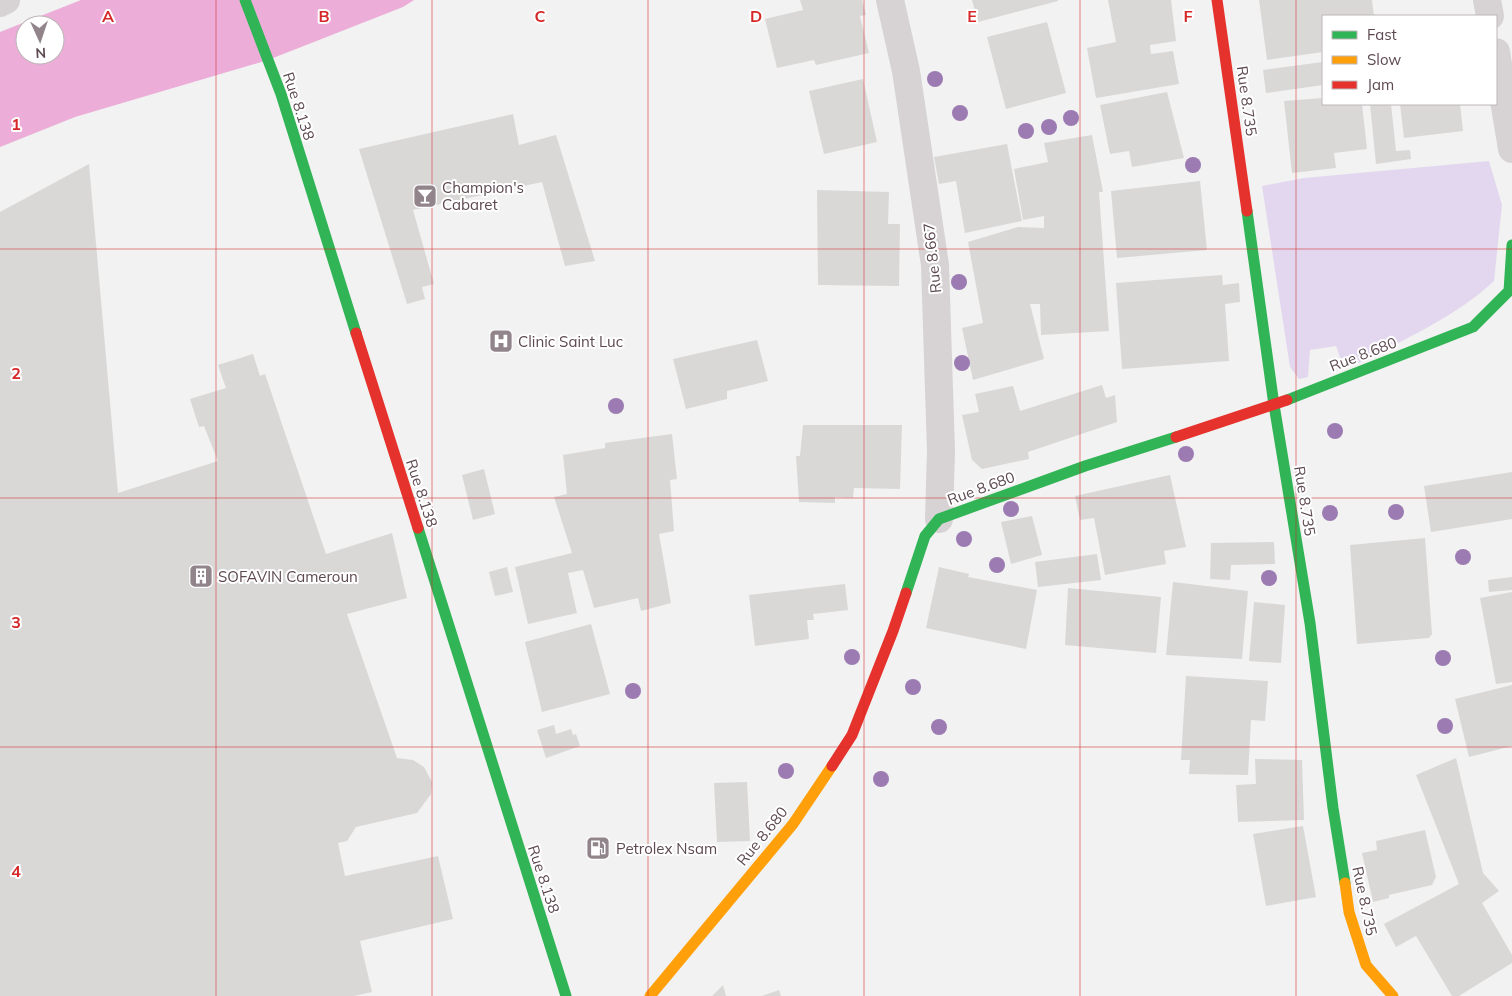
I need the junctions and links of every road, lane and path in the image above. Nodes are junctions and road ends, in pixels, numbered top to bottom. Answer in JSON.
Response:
{"nodes":[{"id":1,"x":6,"y":0,"type":"edge"},
{"id":2,"x":245,"y":0,"type":"edge"},
{"id":3,"x":890,"y":0,"type":"edge"},
{"id":4,"x":1217,"y":0,"type":"edge"},
{"id":5,"x":1487,"y":0,"type":"edge"},
{"id":6,"x":0,"y":3,"type":"edge"},
{"id":7,"x":1490,"y":15,"type":"edge"},
{"id":8,"x":1497,"y":58,"type":"edge"},
{"id":9,"x":1512,"y":149,"type":"edge"},
{"id":10,"x":1512,"y":245,"type":"edge"},
{"id":11,"x":1510,"y":297,"type":"edge"},
{"id":12,"x":1274,"y":405,"type":"junction"},
{"id":13,"x":939,"y":519,"type":"junction"},
{"id":14,"x":566,"y":996,"type":"edge"},
{"id":15,"x":650,"y":996,"type":"edge"},
{"id":16,"x":1393,"y":996,"type":"edge"}],
"edges":[{"from":1,"to":6,"type":"street"},
{"from":2,"to":14,"type":"street","name":"Rue 8.138"},
{"from":3,"to":13,"type":"street","name":"Rue 8.667"},
{"from":4,"to":12,"type":"street","name":"Rue 8.735"},
{"from":5,"to":7,"type":"street"},
{"from":8,"to":9,"type":"street"},
{"from":10,"to":11,"type":"street","name":"Rue 8.680"},
{"from":11,"to":12,"type":"street","name":"Rue 8.680"},
{"from":12,"to":13,"type":"street","name":"Rue 8.680"},
{"from":12,"to":16,"type":"street","name":"Rue 8.735"},
{"from":13,"to":15,"type":"street","name":"Rue 8.680"}]}
